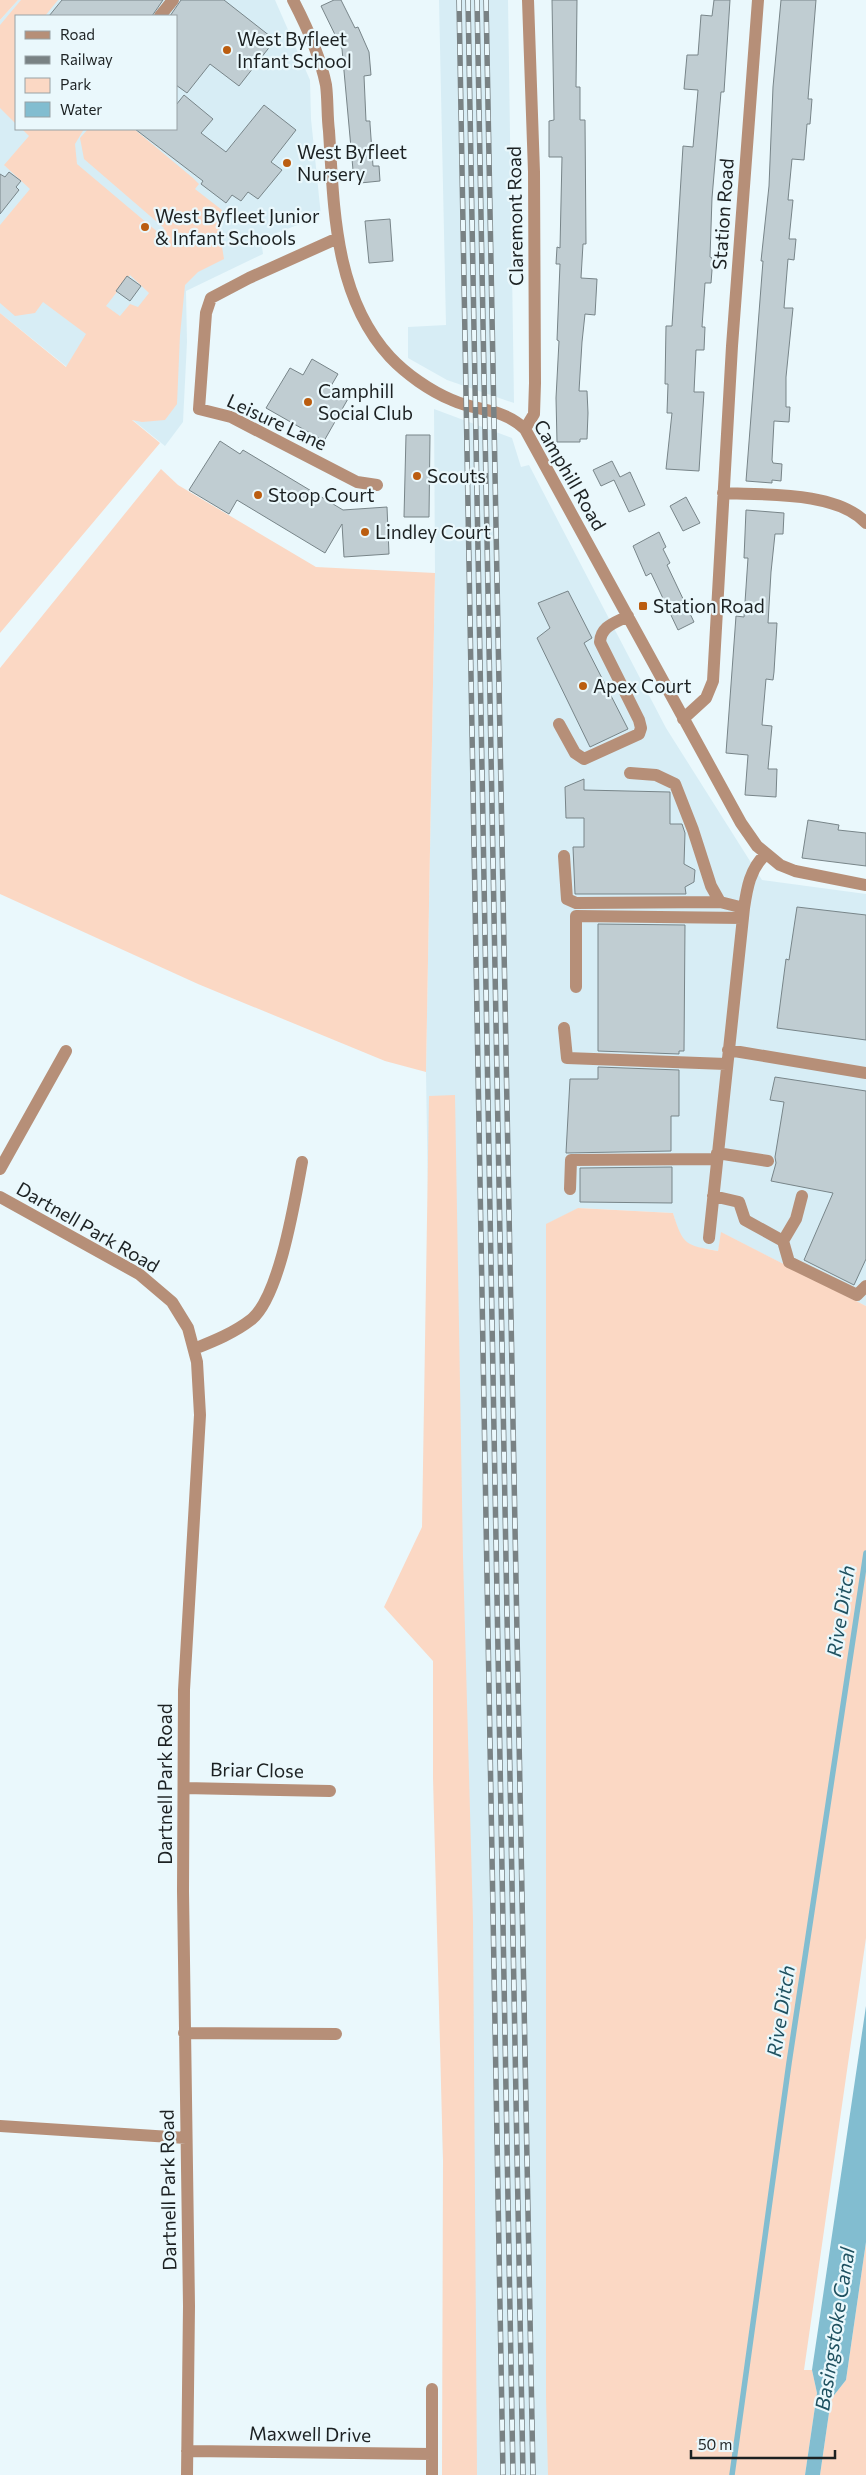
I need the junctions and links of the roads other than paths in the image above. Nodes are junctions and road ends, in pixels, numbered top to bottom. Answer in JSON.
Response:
{"nodes":[{"id":1,"x":173,"y":0,"type":"edge"},
{"id":2,"x":293,"y":0,"type":"edge"},
{"id":3,"x":528,"y":0,"type":"edge"},
{"id":4,"x":758,"y":0,"type":"edge"},
{"id":5,"x":161,"y":15,"type":"edge"},
{"id":6,"x":338,"y":238,"type":"junction"},
{"id":7,"x":525,"y":429,"type":"junction"},
{"id":8,"x":377,"y":485,"type":"dead end"},
{"id":9,"x":723,"y":493,"type":"junction"},
{"id":10,"x":866,"y":523,"type":"edge"},
{"id":11,"x":628,"y":616,"type":"junction"},
{"id":12,"x":684,"y":719,"type":"junction"},
{"id":13,"x":559,"y":724,"type":"dead end"},
{"id":14,"x":630,"y":773,"type":"dead end"},
{"id":15,"x":765,"y":855,"type":"junction"},
{"id":16,"x":564,"y":856,"type":"dead end"},
{"id":17,"x":866,"y":885,"type":"edge"},
{"id":18,"x":720,"y":902,"type":"junction"},
{"id":19,"x":743,"y":913,"type":"junction"},
{"id":20,"x":576,"y":987,"type":"dead end"},
{"id":21,"x":564,"y":1028,"type":"dead end"},
{"id":22,"x":728,"y":1050,"type":"junction"},
{"id":23,"x":66,"y":1051,"type":"dead end"},
{"id":24,"x":726,"y":1064,"type":"junction"},
{"id":25,"x":866,"y":1073,"type":"edge"},
{"id":26,"x":717,"y":1156,"type":"junction"},
{"id":27,"x":768,"y":1161,"type":"dead end"},
{"id":28,"x":302,"y":1162,"type":"dead end"},
{"id":29,"x":0,"y":1169,"type":"edge"},
{"id":30,"x":570,"y":1189,"type":"dead end"},
{"id":31,"x":713,"y":1196,"type":"junction"},
{"id":32,"x":802,"y":1196,"type":"dead end"},
{"id":33,"x":0,"y":1197,"type":"edge"},
{"id":34,"x":709,"y":1238,"type":"dead end"},
{"id":35,"x":783,"y":1240,"type":"junction"},
{"id":36,"x":866,"y":1286,"type":"edge"},
{"id":37,"x":194,"y":1349,"type":"junction"},
{"id":38,"x":184,"y":1788,"type":"junction"},
{"id":39,"x":330,"y":1790,"type":"dead end"},
{"id":40,"x":184,"y":2034,"type":"junction"},
{"id":41,"x":336,"y":2034,"type":"dead end"},
{"id":42,"x":0,"y":2126,"type":"edge"},
{"id":43,"x":186,"y":2138,"type":"junction"},
{"id":44,"x":432,"y":2389,"type":"dead end"},
{"id":45,"x":187,"y":2451,"type":"junction"},
{"id":46,"x":432,"y":2454,"type":"junction"},
{"id":47,"x":187,"y":2475,"type":"edge"},
{"id":48,"x":432,"y":2475,"type":"edge"}],
"edges":[{"from":1,"to":5,"type":"street"},
{"from":2,"to":6,"type":"street","name":"Camphill Road"},
{"from":3,"to":7,"type":"street","name":"Claremont Road"},
{"from":4,"to":9,"type":"street","name":"Station Road"},
{"from":6,"to":7,"type":"street","name":"Camphill Road"},
{"from":6,"to":8,"type":"street","name":"Leisure Lane"},
{"from":7,"to":11,"type":"street","name":"Camphill Road"},
{"from":9,"to":10,"type":"street"},
{"from":9,"to":12,"type":"street","name":"Station Road"},
{"from":11,"to":12,"type":"street","name":"Camphill Road"},
{"from":11,"to":13,"type":"street"},
{"from":12,"to":15,"type":"street","name":"Camphill Road"},
{"from":14,"to":18,"type":"street"},
{"from":15,"to":17,"type":"street","name":"Camphill Road"},
{"from":15,"to":19,"type":"street"},
{"from":16,"to":18,"type":"street"},
{"from":18,"to":19,"type":"street"},
{"from":19,"to":20,"type":"street"},
{"from":19,"to":22,"type":"street"},
{"from":21,"to":24,"type":"street"},
{"from":22,"to":24,"type":"street"},
{"from":22,"to":25,"type":"street"},
{"from":23,"to":29,"type":"street"},
{"from":24,"to":26,"type":"street"},
{"from":26,"to":27,"type":"street"},
{"from":26,"to":30,"type":"street"},
{"from":26,"to":31,"type":"street"},
{"from":28,"to":37,"type":"street"},
{"from":31,"to":34,"type":"street"},
{"from":31,"to":35,"type":"street"},
{"from":32,"to":35,"type":"street"},
{"from":33,"to":37,"type":"street","name":"Dartnell Park Road"},
{"from":35,"to":36,"type":"street"},
{"from":37,"to":38,"type":"street","name":"Dartnell Park Road"},
{"from":38,"to":39,"type":"street","name":"Briar Close"},
{"from":38,"to":40,"type":"street","name":"Dartnell Park Road"},
{"from":40,"to":41,"type":"street"},
{"from":40,"to":43,"type":"street","name":"Dartnell Park Road"},
{"from":42,"to":43,"type":"street"},
{"from":43,"to":45,"type":"street","name":"Dartnell Park Road"},
{"from":44,"to":46,"type":"street"},
{"from":45,"to":46,"type":"street","name":"Maxwell Drive"},
{"from":45,"to":47,"type":"street","name":"Dartnell Park Road"},
{"from":46,"to":48,"type":"street"}]}
